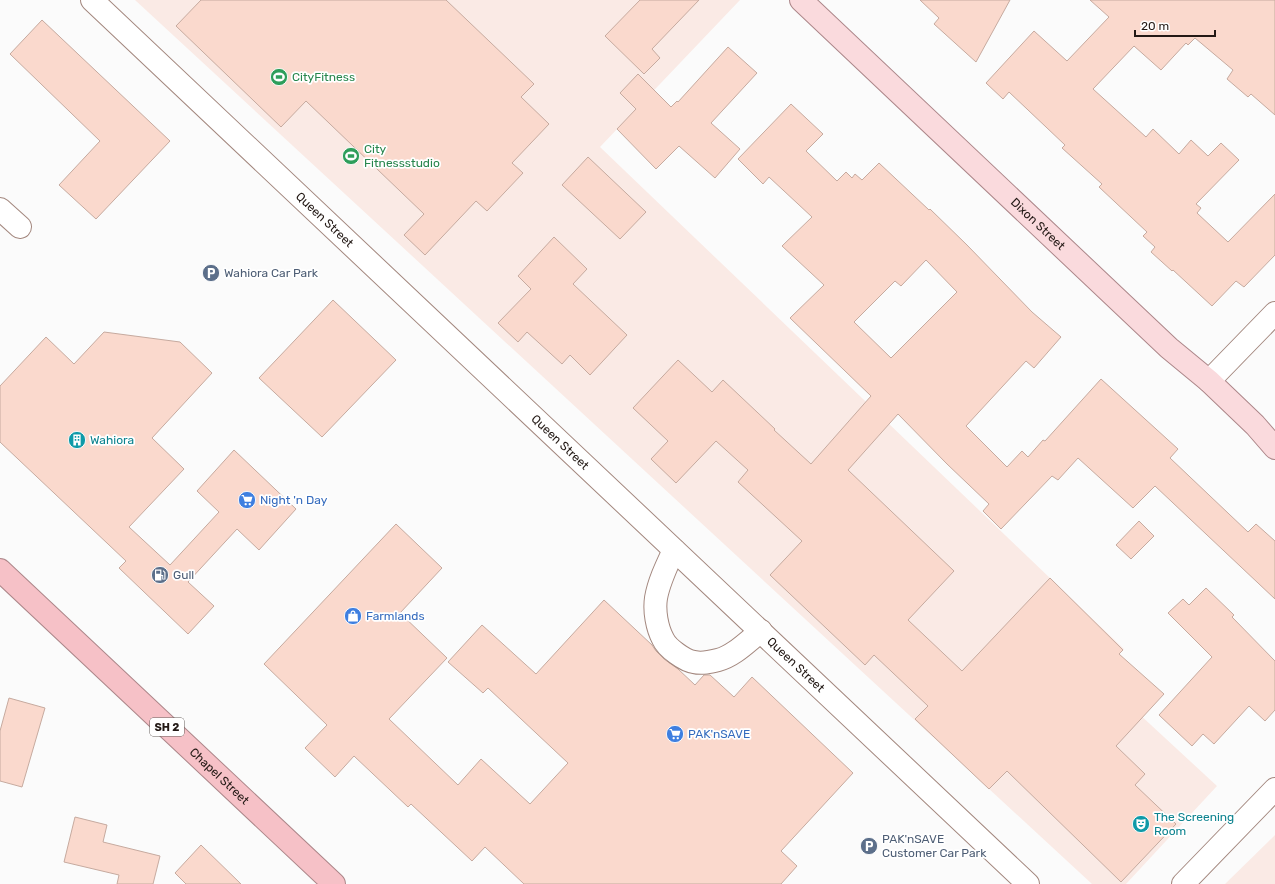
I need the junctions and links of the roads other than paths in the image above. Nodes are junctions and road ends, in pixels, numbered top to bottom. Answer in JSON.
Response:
{"nodes":[{"id":1,"x":92,"y":0,"type":"edge"},
{"id":2,"x":801,"y":0,"type":"edge"},
{"id":3,"x":0,"y":209,"type":"edge"},
{"id":4,"x":20,"y":227,"type":"dead end"},
{"id":5,"x":1275,"y":313,"type":"edge"},
{"id":6,"x":1209,"y":381,"type":"junction"},
{"id":7,"x":1275,"y":448,"type":"edge"},
{"id":8,"x":674,"y":550,"type":"junction"},
{"id":9,"x":0,"y":570,"type":"edge"},
{"id":10,"x":761,"y":631,"type":"junction"},
{"id":11,"x":1275,"y":789,"type":"edge"},
{"id":12,"x":334,"y":884,"type":"edge"},
{"id":13,"x":1028,"y":884,"type":"edge"},
{"id":14,"x":1183,"y":884,"type":"edge"}],
"edges":[{"from":1,"to":8,"type":"street","name":"Queen Street"},
{"from":2,"to":6,"type":"main road","name":"Dixon Street"},
{"from":3,"to":4,"type":"street"},
{"from":5,"to":6,"type":"street"},
{"from":6,"to":7,"type":"main road","name":"Dixon Street"},
{"from":8,"to":10,"type":"street","name":"Queen Street"},
{"from":8,"to":10,"type":"street"},
{"from":9,"to":12,"type":"highway","name":"Chapel Street","number":"SH 2"},
{"from":10,"to":13,"type":"street","name":"Queen Street"},
{"from":11,"to":14,"type":"street"}]}
